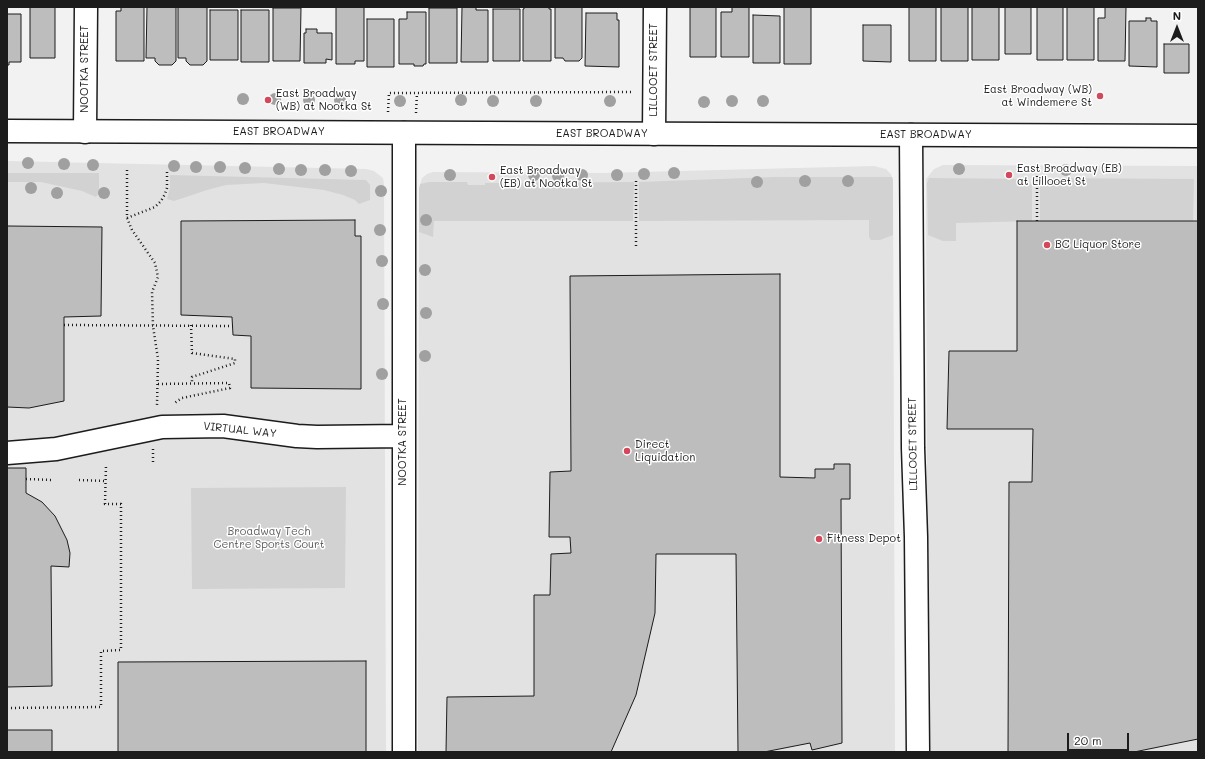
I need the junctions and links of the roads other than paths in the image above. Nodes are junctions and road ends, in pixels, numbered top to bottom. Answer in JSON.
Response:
{"nodes":[{"id":1,"x":86,"y":7,"type":"edge"},
{"id":2,"x":655,"y":7,"type":"edge"},
{"id":3,"x":7,"y":131,"type":"edge"},
{"id":4,"x":85,"y":132,"type":"junction"},
{"id":5,"x":404,"y":133,"type":"junction"},
{"id":6,"x":654,"y":134,"type":"junction"},
{"id":7,"x":911,"y":135,"type":"junction"},
{"id":8,"x":1198,"y":136,"type":"edge"},
{"id":9,"x":403,"y":436,"type":"junction"},
{"id":10,"x":7,"y":453,"type":"edge"},
{"id":11,"x":404,"y":752,"type":"edge"},
{"id":12,"x":918,"y":752,"type":"edge"}],
"edges":[{"from":1,"to":4,"type":"street","name":"NOOTKA STREET"},
{"from":2,"to":6,"type":"street","name":"LILLOOET STREET"},
{"from":3,"to":4,"type":"street","name":"EAST BROADWAY"},
{"from":4,"to":5,"type":"street","name":"EAST BROADWAY"},
{"from":5,"to":6,"type":"street","name":"EAST BROADWAY"},
{"from":5,"to":9,"type":"street","name":"NOOTKA STREET"},
{"from":6,"to":7,"type":"street","name":"EAST BROADWAY"},
{"from":7,"to":8,"type":"street","name":"EAST BROADWAY"},
{"from":7,"to":12,"type":"street","name":"LILLOOET STREET"},
{"from":9,"to":10,"type":"street","name":"VIRTUAL WAY"},
{"from":9,"to":11,"type":"street","name":"NOOTKA STREET"}]}
